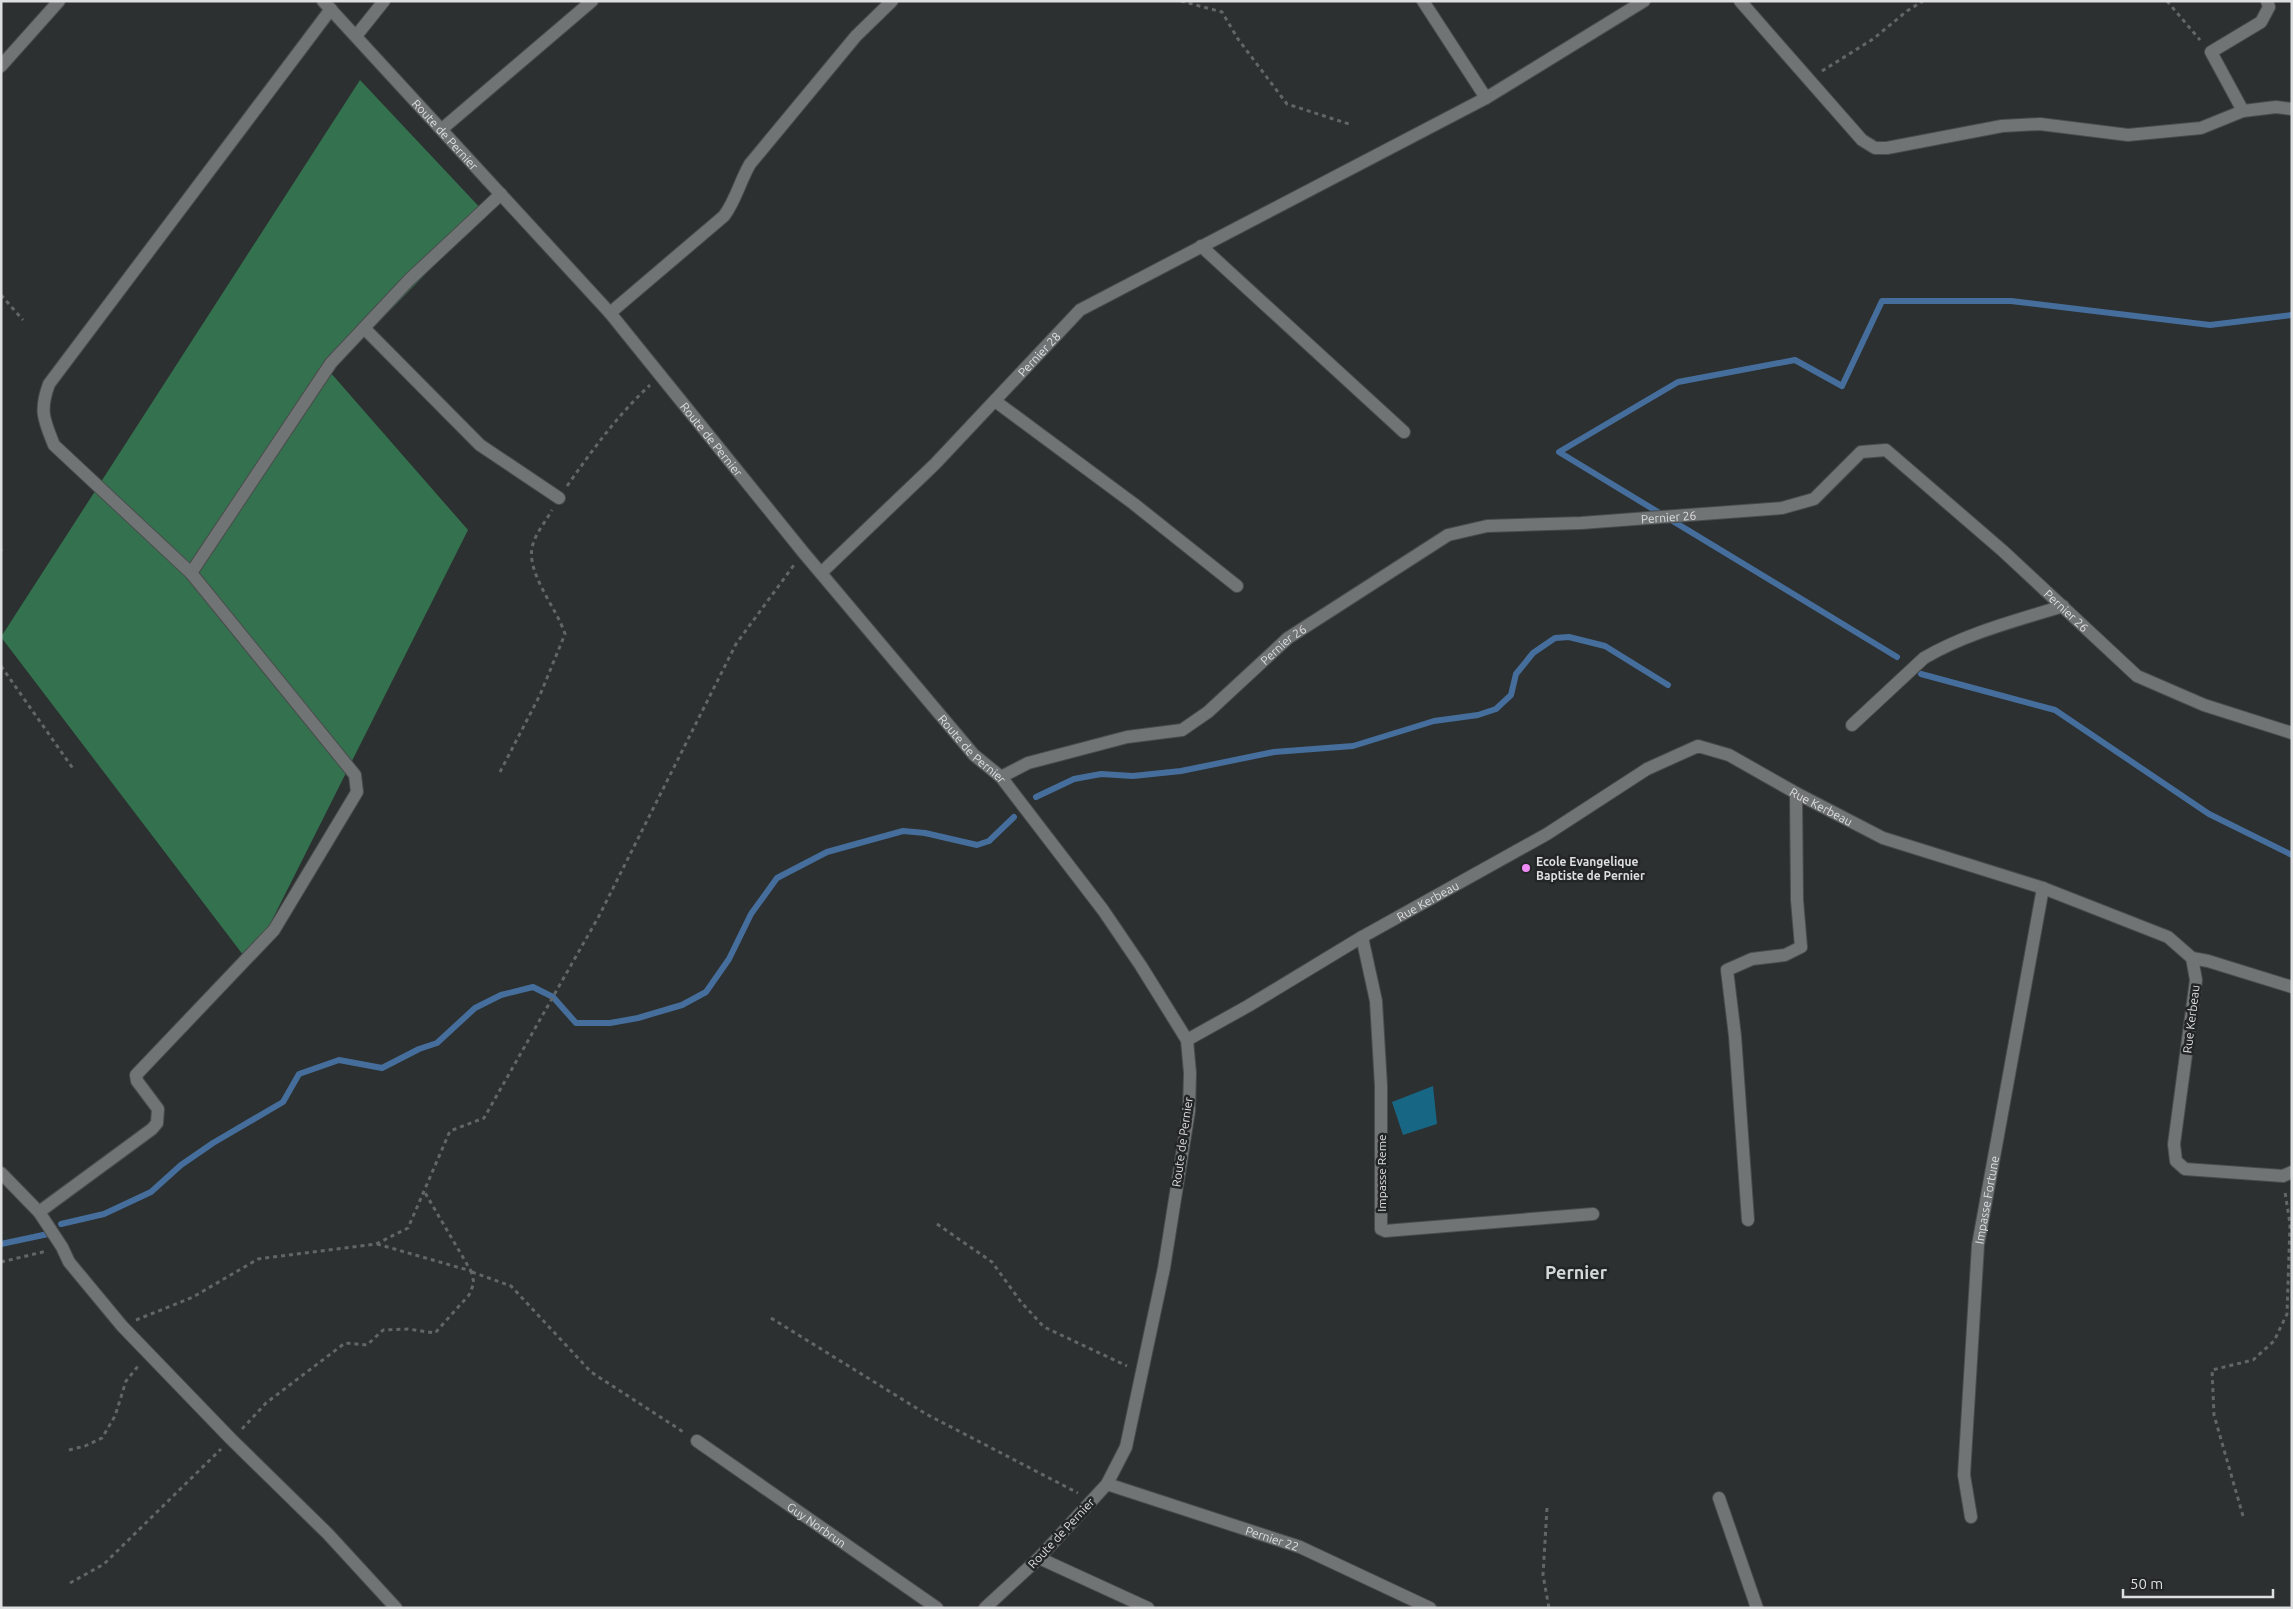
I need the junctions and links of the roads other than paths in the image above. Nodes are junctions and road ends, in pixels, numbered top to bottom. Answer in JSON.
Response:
{"nodes":[{"id":1,"x":59,"y":1,"type":"edge"},
{"id":2,"x":384,"y":1,"type":"edge"},
{"id":3,"x":592,"y":1,"type":"edge"},
{"id":4,"x":892,"y":1,"type":"edge"},
{"id":5,"x":1424,"y":1,"type":"edge"},
{"id":6,"x":1644,"y":1,"type":"edge"},
{"id":7,"x":1740,"y":1,"type":"edge"},
{"id":8,"x":2267,"y":1,"type":"edge"},
{"id":9,"x":327,"y":5,"type":"edge"},
{"id":10,"x":356,"y":36,"type":"junction"},
{"id":11,"x":1,"y":66,"type":"edge"},
{"id":12,"x":1486,"y":98,"type":"junction"},
{"id":13,"x":2292,"y":109,"type":"edge"},
{"id":14,"x":2243,"y":111,"type":"junction"},
{"id":15,"x":442,"y":129,"type":"junction"},
{"id":16,"x":501,"y":194,"type":"junction"},
{"id":17,"x":1201,"y":246,"type":"junction"},
{"id":18,"x":610,"y":312,"type":"junction"},
{"id":19,"x":364,"y":328,"type":"junction"},
{"id":20,"x":994,"y":401,"type":"junction"},
{"id":21,"x":1404,"y":432,"type":"dead end"},
{"id":22,"x":559,"y":498,"type":"road end"},
{"id":23,"x":191,"y":573,"type":"junction"},
{"id":24,"x":821,"y":573,"type":"junction"},
{"id":25,"x":1237,"y":586,"type":"dead end"},
{"id":26,"x":2063,"y":606,"type":"junction"},
{"id":27,"x":1852,"y":725,"type":"dead end"},
{"id":28,"x":2292,"y":733,"type":"edge"},
{"id":29,"x":1000,"y":777,"type":"junction"},
{"id":30,"x":1796,"y":793,"type":"junction"},
{"id":31,"x":2043,"y":888,"type":"junction"},
{"id":32,"x":1362,"y":937,"type":"junction"},
{"id":33,"x":2192,"y":958,"type":"junction"},
{"id":34,"x":2292,"y":987,"type":"edge"},
{"id":35,"x":1187,"y":1040,"type":"junction"},
{"id":36,"x":1,"y":1173,"type":"edge"},
{"id":37,"x":2287,"y":1174,"type":"edge"},
{"id":38,"x":39,"y":1212,"type":"junction"},
{"id":39,"x":1593,"y":1214,"type":"dead end"},
{"id":40,"x":1748,"y":1220,"type":"dead end"},
{"id":41,"x":697,"y":1441,"type":"road end"},
{"id":42,"x":1107,"y":1484,"type":"junction"},
{"id":43,"x":1719,"y":1498,"type":"dead end"},
{"id":44,"x":1971,"y":1517,"type":"dead end"},
{"id":45,"x":1039,"y":1558,"type":"junction"},
{"id":46,"x":396,"y":1608,"type":"edge"},
{"id":47,"x":937,"y":1608,"type":"edge"},
{"id":48,"x":985,"y":1608,"type":"edge"},
{"id":49,"x":1148,"y":1608,"type":"edge"},
{"id":50,"x":1430,"y":1608,"type":"edge"},
{"id":51,"x":1757,"y":1608,"type":"edge"}],
"edges":[{"from":1,"to":11,"type":"street"},
{"from":2,"to":10,"type":"street"},
{"from":3,"to":15,"type":"street"},
{"from":4,"to":18,"type":"street"},
{"from":5,"to":12,"type":"street"},
{"from":6,"to":12,"type":"street","name":"Pernier 28"},
{"from":7,"to":14,"type":"street"},
{"from":8,"to":14,"type":"street"},
{"from":9,"to":10,"type":"street","name":"Route de Pernier"},
{"from":9,"to":23,"type":"street"},
{"from":10,"to":15,"type":"street","name":"Route de Pernier"},
{"from":12,"to":17,"type":"street","name":"Pernier 28"},
{"from":13,"to":14,"type":"street"},
{"from":15,"to":16,"type":"street","name":"Route de Pernier"},
{"from":16,"to":18,"type":"street","name":"Route de Pernier"},
{"from":16,"to":19,"type":"street"},
{"from":17,"to":20,"type":"street","name":"Pernier 28"},
{"from":17,"to":21,"type":"street"},
{"from":18,"to":24,"type":"street","name":"Route de Pernier"},
{"from":19,"to":22,"type":"street"},
{"from":19,"to":23,"type":"street"},
{"from":20,"to":24,"type":"street","name":"Pernier 28"},
{"from":20,"to":25,"type":"street"},
{"from":23,"to":38,"type":"street"},
{"from":24,"to":29,"type":"street","name":"Route de Pernier"},
{"from":26,"to":27,"type":"street"},
{"from":26,"to":28,"type":"street","name":"Pernier 26"},
{"from":26,"to":29,"type":"street","name":"Pernier 26"},
{"from":29,"to":35,"type":"street","name":"Route de Pernier"},
{"from":30,"to":31,"type":"street","name":"Rue Kerbeau"},
{"from":30,"to":32,"type":"street","name":"Rue Kerbeau"},
{"from":30,"to":40,"type":"street"},
{"from":31,"to":33,"type":"street","name":"Rue Kerbeau"},
{"from":31,"to":44,"type":"street","name":"Impasse Fortune"},
{"from":32,"to":35,"type":"street","name":"Rue Kerbeau"},
{"from":32,"to":39,"type":"street","name":"Impasse Reme"},
{"from":33,"to":34,"type":"street"},
{"from":33,"to":37,"type":"street","name":"Rue Kerbeau"},
{"from":35,"to":42,"type":"street","name":"Route de Pernier"},
{"from":36,"to":38,"type":"street"},
{"from":38,"to":46,"type":"street"},
{"from":41,"to":47,"type":"street","name":"Guy Norbrun"},
{"from":42,"to":45,"type":"street","name":"Route de Pernier"},
{"from":42,"to":50,"type":"street","name":"Pernier 22"},
{"from":43,"to":51,"type":"street"},
{"from":45,"to":48,"type":"street","name":"Route de Pernier"},
{"from":45,"to":49,"type":"street"}]}
